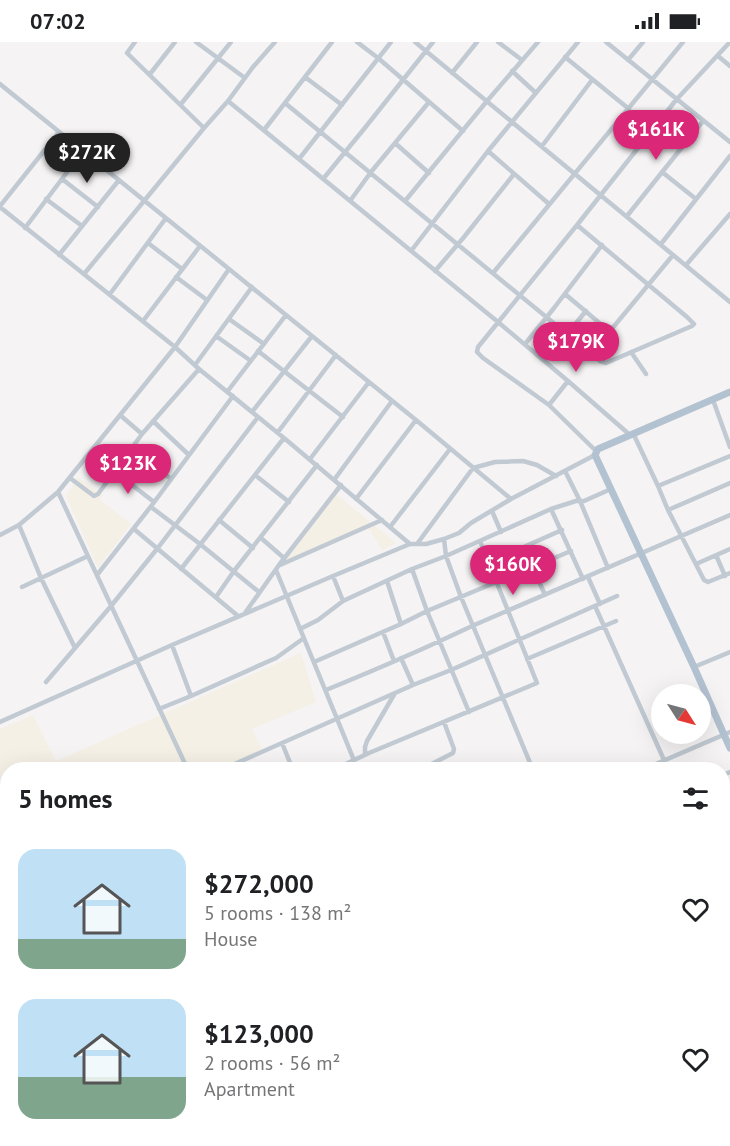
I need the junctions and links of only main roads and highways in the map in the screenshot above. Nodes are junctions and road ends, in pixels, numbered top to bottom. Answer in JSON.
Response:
{"nodes":[{"id":1,"x":730,"y":392,"type":"edge"},
{"id":2,"x":727,"y":733,"type":"edge"},
{"id":3,"x":730,"y":748,"type":"edge"}],
"edges":[{"from":1,"to":2,"type":"main road"},
{"from":2,"to":3,"type":"main road"}]}
